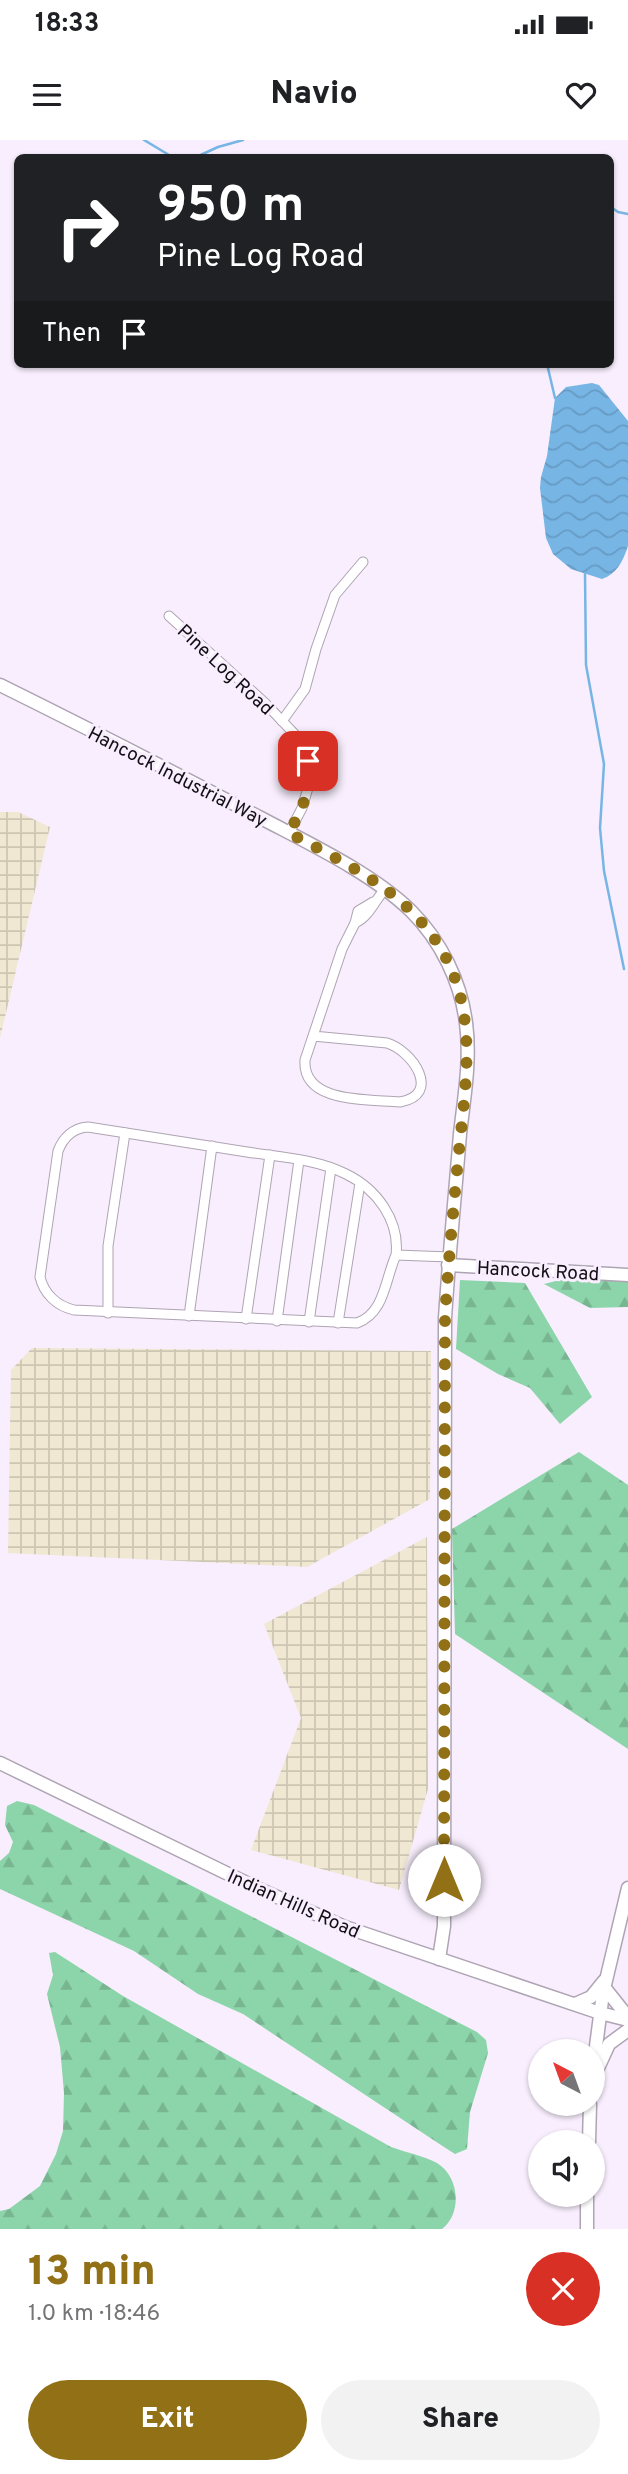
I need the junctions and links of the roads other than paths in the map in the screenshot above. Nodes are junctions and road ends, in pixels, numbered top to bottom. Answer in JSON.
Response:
{"nodes":[{"id":1,"x":363,"y":562,"type":"dead end"},
{"id":2,"x":169,"y":616,"type":"dead end"},
{"id":3,"x":0,"y":685,"type":"edge"},
{"id":4,"x":282,"y":721,"type":"junction"},
{"id":5,"x":289,"y":833,"type":"junction"},
{"id":6,"x":385,"y":889,"type":"junction"},
{"id":7,"x":313,"y":1036,"type":"junction"},
{"id":8,"x":125,"y":1133,"type":"junction"},
{"id":9,"x":212,"y":1146,"type":"junction"},
{"id":10,"x":270,"y":1155,"type":"junction"},
{"id":11,"x":299,"y":1160,"type":"junction"},
{"id":12,"x":331,"y":1168,"type":"junction"},
{"id":13,"x":360,"y":1183,"type":"junction"},
{"id":14,"x":396,"y":1255,"type":"junction"},
{"id":15,"x":449,"y":1261,"type":"junction"},
{"id":16,"x":628,"y":1275,"type":"edge"},
{"id":17,"x":108,"y":1313,"type":"junction"},
{"id":18,"x":189,"y":1317,"type":"junction"},
{"id":19,"x":246,"y":1319,"type":"junction"},
{"id":20,"x":277,"y":1321,"type":"junction"},
{"id":21,"x":309,"y":1322,"type":"junction"},
{"id":22,"x":338,"y":1323,"type":"junction"},
{"id":23,"x":0,"y":1763,"type":"edge"},
{"id":24,"x":628,"y":1888,"type":"edge"},
{"id":25,"x":439,"y":1959,"type":"junction"},
{"id":26,"x":605,"y":1982,"type":"junction"},
{"id":27,"x":575,"y":2004,"type":"junction"},
{"id":28,"x":600,"y":2013,"type":"junction"},
{"id":29,"x":628,"y":2018,"type":"edge"},
{"id":30,"x":628,"y":2031,"type":"edge"},
{"id":31,"x":597,"y":2039,"type":"edge"},
{"id":32,"x":606,"y":2051,"type":"edge"},
{"id":33,"x":587,"y":2207,"type":"edge"},
{"id":34,"x":587,"y":2229,"type":"edge"}],
"edges":[{"from":1,"to":4,"type":"street"},
{"from":2,"to":4,"type":"street","name":"Pine Log Road"},
{"from":3,"to":5,"type":"street","name":"Hancock Industrial Way"},
{"from":4,"to":5,"type":"street","name":"Pine Log Road"},
{"from":5,"to":6,"type":"street","name":"Hancock Industrial Way"},
{"from":6,"to":7,"type":"street"},
{"from":6,"to":15,"type":"street","name":"Hancock Industrial Way"},
{"from":7,"to":7,"type":"street"},
{"from":8,"to":9,"type":"street"},
{"from":8,"to":17,"type":"street"},
{"from":8,"to":17,"type":"street"},
{"from":9,"to":10,"type":"street"},
{"from":9,"to":18,"type":"street"},
{"from":10,"to":11,"type":"street"},
{"from":10,"to":19,"type":"street"},
{"from":11,"to":12,"type":"street"},
{"from":11,"to":20,"type":"street"},
{"from":12,"to":13,"type":"street"},
{"from":12,"to":21,"type":"street"},
{"from":13,"to":14,"type":"street"},
{"from":13,"to":22,"type":"street"},
{"from":14,"to":15,"type":"street"},
{"from":14,"to":22,"type":"street"},
{"from":15,"to":16,"type":"street","name":"Hancock Road"},
{"from":15,"to":25,"type":"street","name":"Hancock Industrial Way"},
{"from":17,"to":18,"type":"street"},
{"from":18,"to":19,"type":"street"},
{"from":19,"to":20,"type":"street"},
{"from":20,"to":21,"type":"street"},
{"from":21,"to":22,"type":"street"},
{"from":23,"to":25,"type":"street","name":"Indian Hills Road"},
{"from":24,"to":26,"type":"street"},
{"from":25,"to":27,"type":"street","name":"Indian Hills Road"},
{"from":26,"to":27,"type":"street"},
{"from":26,"to":28,"type":"street"},
{"from":26,"to":29,"type":"street"},
{"from":27,"to":28,"type":"street","name":"Indian Hills Road"},
{"from":28,"to":29,"type":"street","name":"Indian Hills Road"},
{"from":28,"to":31,"type":"street"},
{"from":30,"to":32,"type":"street"},
{"from":33,"to":34,"type":"street"}]}
